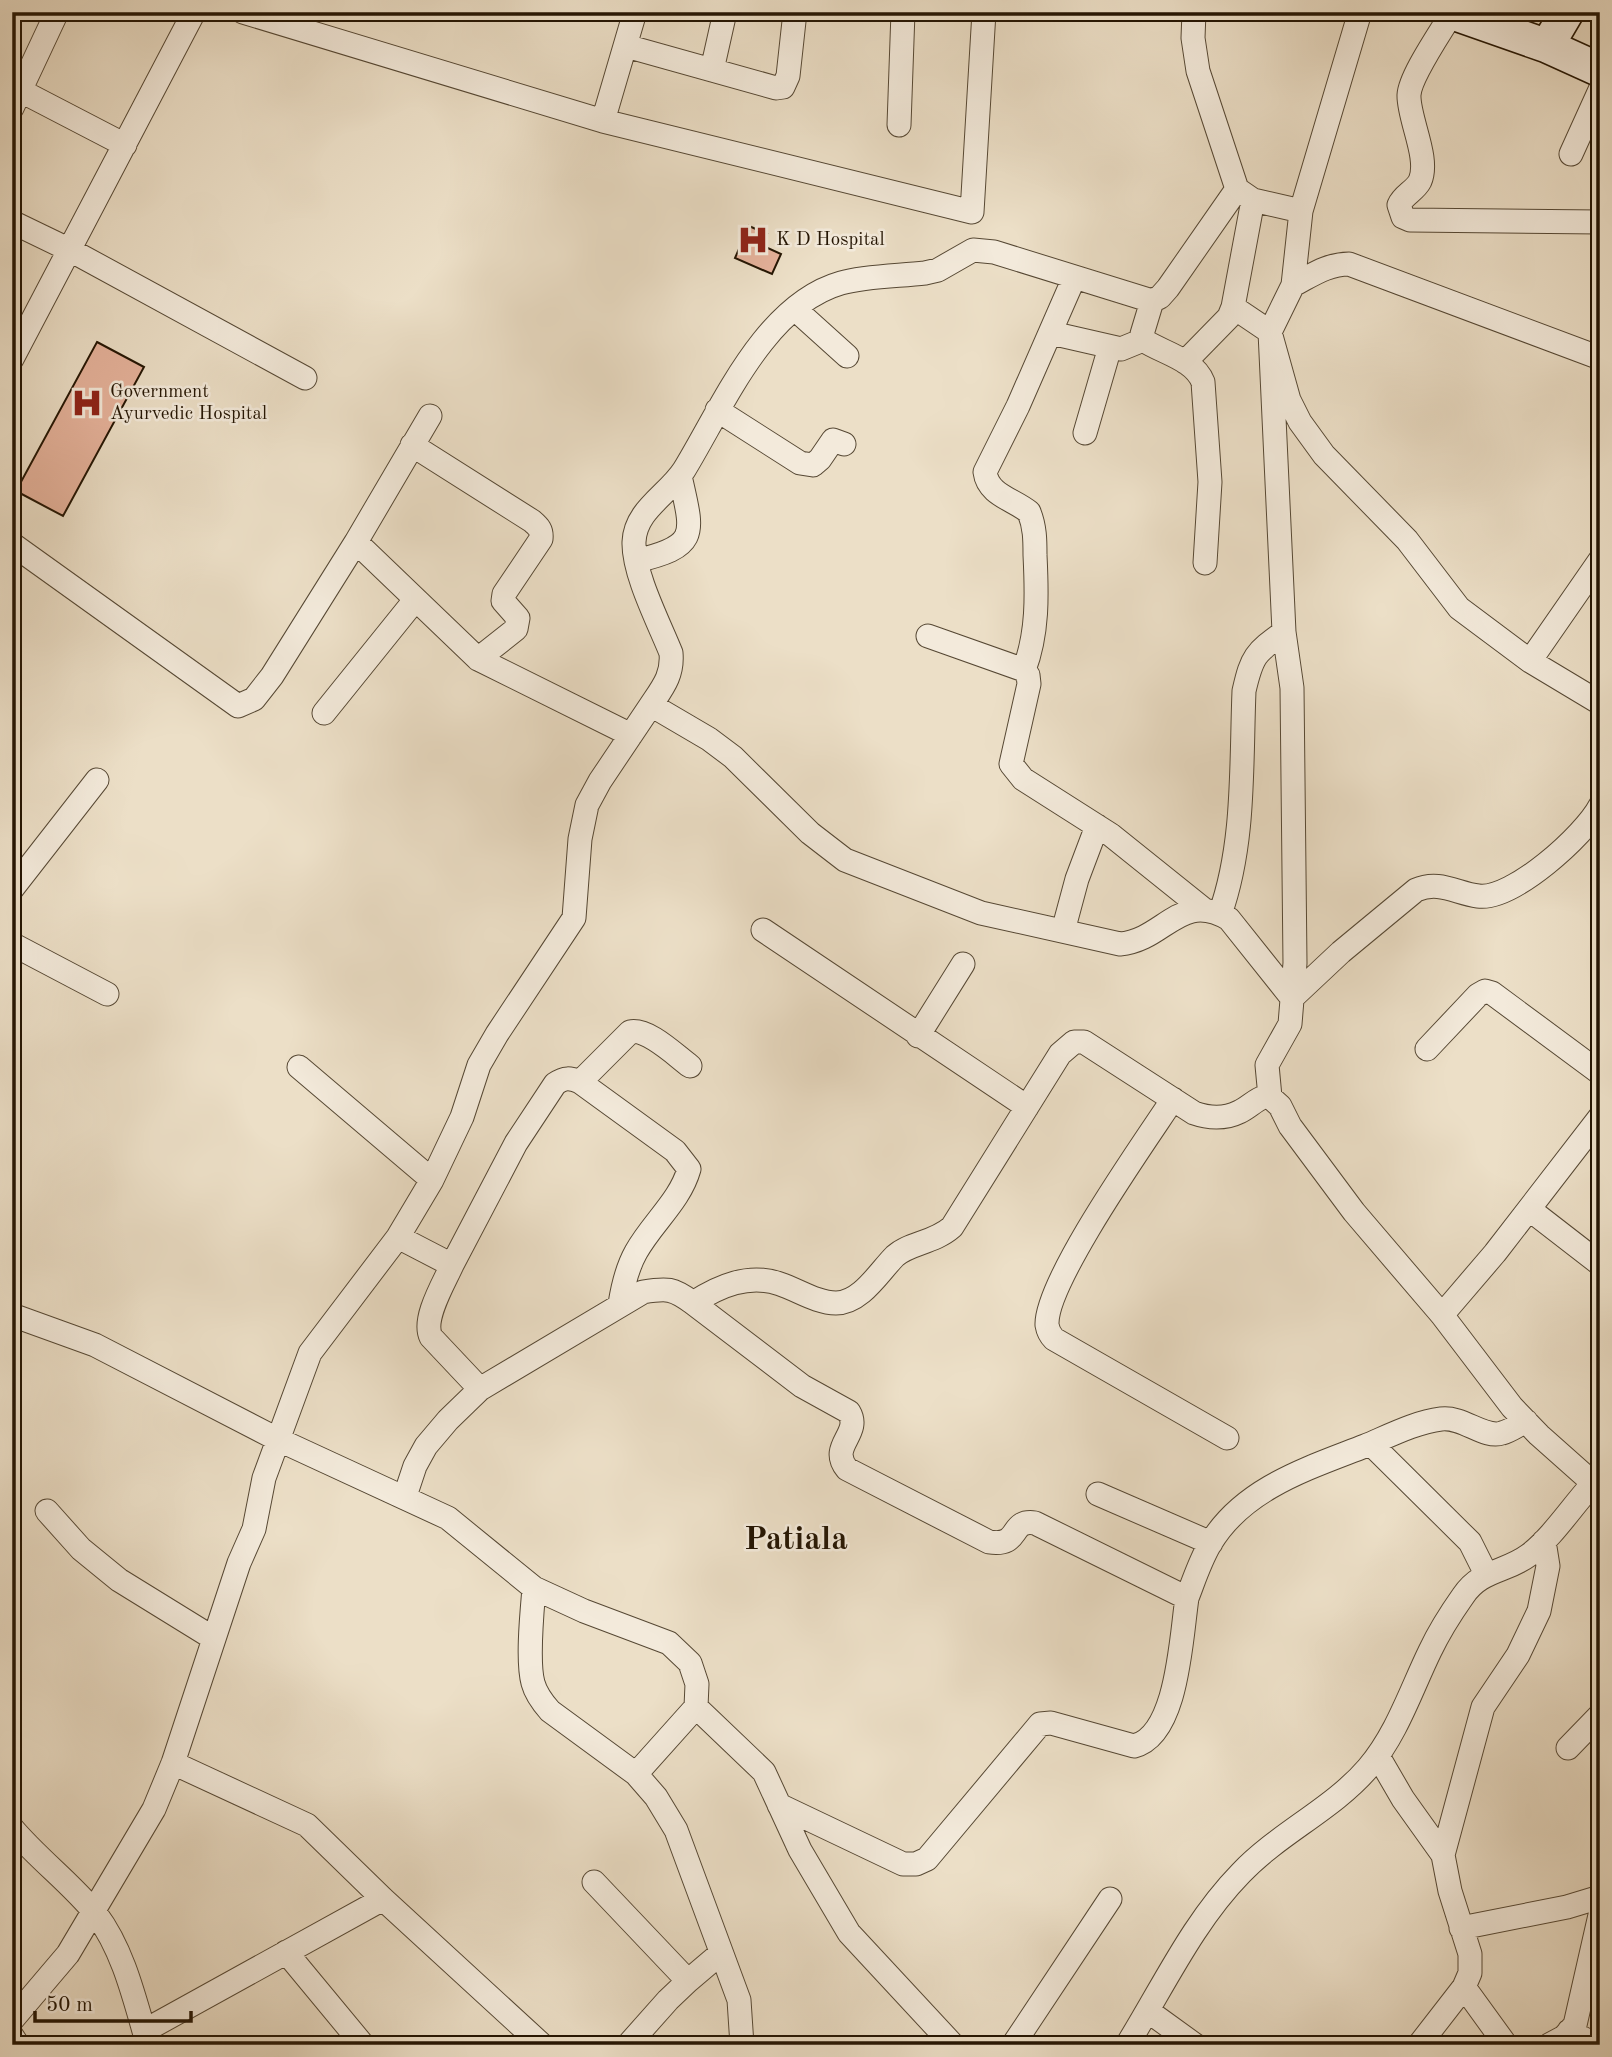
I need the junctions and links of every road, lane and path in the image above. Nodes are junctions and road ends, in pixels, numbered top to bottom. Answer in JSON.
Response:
{"nodes":[{"id":1,"x":57,"y":12,"type":"edge"},
{"id":2,"x":194,"y":12,"type":"edge"},
{"id":3,"x":243,"y":12,"type":"edge"},
{"id":4,"x":635,"y":12,"type":"edge"},
{"id":5,"x":725,"y":12,"type":"edge"},
{"id":6,"x":795,"y":12,"type":"edge"},
{"id":7,"x":903,"y":12,"type":"edge"},
{"id":8,"x":984,"y":12,"type":"edge"},
{"id":9,"x":1194,"y":12,"type":"edge"},
{"id":10,"x":1360,"y":12,"type":"edge"},
{"id":11,"x":1567,"y":12,"type":"edge"},
{"id":12,"x":1451,"y":13,"type":"edge"},
{"id":13,"x":626,"y":46,"type":"junction"},
{"id":14,"x":1547,"y":46,"type":"junction"},
{"id":15,"x":712,"y":70,"type":"junction"},
{"id":16,"x":1600,"y":70,"type":"edge"},
{"id":17,"x":1600,"y":90,"type":"edge"},
{"id":18,"x":15,"y":94,"type":"edge"},
{"id":19,"x":603,"y":121,"type":"junction"},
{"id":20,"x":899,"y":125,"type":"dead end"},
{"id":21,"x":125,"y":145,"type":"junction"},
{"id":22,"x":1570,"y":154,"type":"dead end"},
{"id":23,"x":1245,"y":195,"type":"junction"},
{"id":24,"x":1301,"y":211,"type":"junction"},
{"id":25,"x":972,"y":212,"type":"junction"},
{"id":26,"x":12,"y":222,"type":"edge"},
{"id":27,"x":1600,"y":222,"type":"edge"},
{"id":28,"x":70,"y":250,"type":"junction"},
{"id":29,"x":973,"y":250,"type":"junction"},
{"id":30,"x":1074,"y":278,"type":"junction"},
{"id":31,"x":1293,"y":285,"type":"junction"},
{"id":32,"x":1152,"y":301,"type":"junction"},
{"id":33,"x":1233,"y":307,"type":"junction"},
{"id":34,"x":796,"y":310,"type":"junction"},
{"id":35,"x":1051,"y":332,"type":"junction"},
{"id":36,"x":1270,"y":332,"type":"junction"},
{"id":37,"x":1143,"y":340,"type":"junction"},
{"id":38,"x":1110,"y":347,"type":"junction"},
{"id":39,"x":847,"y":356,"type":"dead end"},
{"id":40,"x":1600,"y":358,"type":"edge"},
{"id":41,"x":12,"y":359,"type":"edge"},
{"id":42,"x":1185,"y":362,"type":"junction"},
{"id":43,"x":305,"y":379,"type":"dead end"},
{"id":44,"x":717,"y":410,"type":"junction"},
{"id":45,"x":430,"y":416,"type":"dead end"},
{"id":46,"x":1085,"y":433,"type":"dead end"},
{"id":47,"x":844,"y":444,"type":"dead end"},
{"id":48,"x":412,"y":445,"type":"junction"},
{"id":49,"x":680,"y":476,"type":"junction"},
{"id":50,"x":356,"y":542,"type":"junction"},
{"id":51,"x":12,"y":544,"type":"edge"},
{"id":52,"x":1600,"y":560,"type":"edge"},
{"id":53,"x":636,"y":561,"type":"junction"},
{"id":54,"x":1205,"y":563,"type":"dead end"},
{"id":55,"x":415,"y":600,"type":"junction"},
{"id":56,"x":1284,"y":632,"type":"junction"},
{"id":57,"x":928,"y":636,"type":"dead end"},
{"id":58,"x":478,"y":659,"type":"junction"},
{"id":59,"x":1530,"y":661,"type":"junction"},
{"id":60,"x":1024,"y":670,"type":"junction"},
{"id":61,"x":1600,"y":703,"type":"edge"},
{"id":62,"x":651,"y":705,"type":"junction"},
{"id":63,"x":324,"y":713,"type":"dead end"},
{"id":64,"x":631,"y":735,"type":"junction"},
{"id":65,"x":97,"y":780,"type":"dead end"},
{"id":66,"x":1600,"y":806,"type":"edge"},
{"id":67,"x":1097,"y":826,"type":"junction"},
{"id":68,"x":12,"y":889,"type":"edge"},
{"id":69,"x":1211,"y":911,"type":"junction"},
{"id":70,"x":763,"y":930,"type":"dead end"},
{"id":71,"x":1063,"y":931,"type":"junction"},
{"id":72,"x":12,"y":944,"type":"edge"},
{"id":73,"x":963,"y":964,"type":"dead end"},
{"id":74,"x":107,"y":994,"type":"dead end"},
{"id":75,"x":1292,"y":998,"type":"junction"},
{"id":76,"x":918,"y":1035,"type":"junction"},
{"id":77,"x":1427,"y":1049,"type":"dead end"},
{"id":78,"x":690,"y":1066,"type":"dead end"},
{"id":79,"x":299,"y":1067,"type":"dead end"},
{"id":80,"x":1600,"y":1073,"type":"edge"},
{"id":81,"x":580,"y":1082,"type":"junction"},
{"id":82,"x":1270,"y":1097,"type":"junction"},
{"id":83,"x":1173,"y":1099,"type":"junction"},
{"id":84,"x":1027,"y":1107,"type":"junction"},
{"id":85,"x":1600,"y":1117,"type":"edge"},
{"id":86,"x":432,"y":1180,"type":"junction"},
{"id":87,"x":1529,"y":1209,"type":"junction"},
{"id":88,"x":398,"y":1237,"type":"junction"},
{"id":89,"x":1600,"y":1264,"type":"edge"},
{"id":90,"x":452,"y":1265,"type":"junction"},
{"id":91,"x":693,"y":1303,"type":"junction"},
{"id":92,"x":620,"y":1304,"type":"junction"},
{"id":93,"x":12,"y":1314,"type":"edge"},
{"id":94,"x":1442,"y":1314,"type":"junction"},
{"id":95,"x":480,"y":1389,"type":"junction"},
{"id":96,"x":1526,"y":1421,"type":"junction"},
{"id":97,"x":1227,"y":1438,"type":"dead end"},
{"id":98,"x":277,"y":1439,"type":"junction"},
{"id":99,"x":1371,"y":1444,"type":"junction"},
{"id":100,"x":1598,"y":1481,"type":"edge"},
{"id":101,"x":1098,"y":1494,"type":"dead end"},
{"id":102,"x":405,"y":1496,"type":"junction"},
{"id":103,"x":47,"y":1511,"type":"dead end"},
{"id":104,"x":1544,"y":1541,"type":"junction"},
{"id":105,"x":1211,"y":1543,"type":"junction"},
{"id":106,"x":1486,"y":1574,"type":"junction"},
{"id":107,"x":534,"y":1588,"type":"junction"},
{"id":108,"x":1186,"y":1598,"type":"junction"},
{"id":109,"x":213,"y":1638,"type":"junction"},
{"id":110,"x":696,"y":1707,"type":"junction"},
{"id":111,"x":1600,"y":1715,"type":"edge"},
{"id":112,"x":1568,"y":1748,"type":"dead end"},
{"id":113,"x":1378,"y":1756,"type":"junction"},
{"id":114,"x":173,"y":1763,"type":"junction"},
{"id":115,"x":636,"y":1774,"type":"junction"},
{"id":116,"x":779,"y":1805,"type":"junction"},
{"id":117,"x":12,"y":1828,"type":"edge"},
{"id":118,"x":1443,"y":1855,"type":"junction"},
{"id":119,"x":594,"y":1882,"type":"dead end"},
{"id":120,"x":1600,"y":1897,"type":"edge"},
{"id":121,"x":383,"y":1899,"type":"junction"},
{"id":122,"x":1110,"y":1899,"type":"dead end"},
{"id":123,"x":94,"y":1912,"type":"junction"},
{"id":124,"x":1600,"y":1915,"type":"edge"},
{"id":125,"x":1461,"y":1928,"type":"junction"},
{"id":126,"x":286,"y":1952,"type":"junction"},
{"id":127,"x":721,"y":1953,"type":"junction"},
{"id":128,"x":688,"y":1981,"type":"junction"},
{"id":129,"x":1464,"y":1987,"type":"junction"},
{"id":130,"x":1148,"y":2011,"type":"junction"},
{"id":131,"x":12,"y":2020,"type":"edge"},
{"id":132,"x":1569,"y":2031,"type":"junction"},
{"id":133,"x":146,"y":2038,"type":"edge"},
{"id":134,"x":363,"y":2045,"type":"edge"},
{"id":135,"x":542,"y":2045,"type":"edge"},
{"id":136,"x":628,"y":2045,"type":"edge"},
{"id":137,"x":742,"y":2045,"type":"edge"},
{"id":138,"x":953,"y":2045,"type":"edge"},
{"id":139,"x":1013,"y":2045,"type":"edge"},
{"id":140,"x":1126,"y":2045,"type":"edge"},
{"id":141,"x":1195,"y":2045,"type":"edge"},
{"id":142,"x":1419,"y":2045,"type":"edge"},
{"id":143,"x":1506,"y":2045,"type":"edge"},
{"id":144,"x":1549,"y":2045,"type":"edge"},
{"id":145,"x":1596,"y":2045,"type":"edge"}],
"edges":[{"from":1,"to":18,"type":"street"},
{"from":2,"to":21,"type":"street"},
{"from":3,"to":19,"type":"street"},
{"from":4,"to":13,"type":"street"},
{"from":5,"to":15,"type":"street"},
{"from":6,"to":15,"type":"street"},
{"from":7,"to":20,"type":"street"},
{"from":8,"to":25,"type":"street"},
{"from":9,"to":23,"type":"street"},
{"from":10,"to":24,"type":"street"},
{"from":11,"to":14,"type":"street"},
{"from":12,"to":14,"type":"street"},
{"from":12,"to":27,"type":"street"},
{"from":13,"to":15,"type":"street"},
{"from":13,"to":19,"type":"street"},
{"from":14,"to":16,"type":"street"},
{"from":17,"to":22,"type":"street"},
{"from":18,"to":21,"type":"street"},
{"from":19,"to":25,"type":"street"},
{"from":21,"to":28,"type":"street"},
{"from":23,"to":24,"type":"street"},
{"from":23,"to":32,"type":"street"},
{"from":23,"to":33,"type":"street"},
{"from":24,"to":31,"type":"street"},
{"from":25,"to":29,"type":"street"},
{"from":26,"to":28,"type":"street"},
{"from":28,"to":41,"type":"street"},
{"from":28,"to":43,"type":"street"},
{"from":29,"to":30,"type":"street"},
{"from":29,"to":34,"type":"street"},
{"from":30,"to":32,"type":"street"},
{"from":30,"to":35,"type":"street"},
{"from":31,"to":36,"type":"street"},
{"from":31,"to":40,"type":"street"},
{"from":32,"to":37,"type":"street"},
{"from":33,"to":36,"type":"street"},
{"from":33,"to":42,"type":"street"},
{"from":34,"to":39,"type":"street"},
{"from":34,"to":44,"type":"street"},
{"from":35,"to":38,"type":"street"},
{"from":35,"to":60,"type":"street"},
{"from":36,"to":56,"type":"street"},
{"from":36,"to":59,"type":"street"},
{"from":37,"to":38,"type":"street"},
{"from":37,"to":42,"type":"street"},
{"from":38,"to":46,"type":"street"},
{"from":42,"to":54,"type":"street"},
{"from":44,"to":47,"type":"street"},
{"from":44,"to":49,"type":"street"},
{"from":45,"to":48,"type":"street"},
{"from":48,"to":50,"type":"street"},
{"from":48,"to":58,"type":"street"},
{"from":49,"to":53,"type":"street"},
{"from":49,"to":53,"type":"street"},
{"from":50,"to":51,"type":"street"},
{"from":50,"to":55,"type":"street"},
{"from":52,"to":59,"type":"street"},
{"from":53,"to":62,"type":"street"},
{"from":55,"to":58,"type":"street"},
{"from":55,"to":63,"type":"street"},
{"from":56,"to":69,"type":"street"},
{"from":56,"to":75,"type":"street"},
{"from":57,"to":60,"type":"street"},
{"from":58,"to":64,"type":"street"},
{"from":59,"to":61,"type":"street"},
{"from":60,"to":67,"type":"street"},
{"from":62,"to":64,"type":"street"},
{"from":62,"to":71,"type":"street"},
{"from":64,"to":86,"type":"street"},
{"from":65,"to":68,"type":"street"},
{"from":66,"to":75,"type":"street"},
{"from":67,"to":69,"type":"street"},
{"from":67,"to":71,"type":"street"},
{"from":69,"to":71,"type":"street"},
{"from":69,"to":75,"type":"street"},
{"from":70,"to":76,"type":"street"},
{"from":72,"to":74,"type":"street"},
{"from":73,"to":76,"type":"street"},
{"from":75,"to":82,"type":"street"},
{"from":76,"to":84,"type":"street"},
{"from":77,"to":80,"type":"street"},
{"from":78,"to":81,"type":"street"},
{"from":79,"to":86,"type":"street"},
{"from":81,"to":90,"type":"street"},
{"from":81,"to":92,"type":"street"},
{"from":82,"to":83,"type":"street"},
{"from":82,"to":94,"type":"street"},
{"from":83,"to":84,"type":"street"},
{"from":83,"to":97,"type":"street"},
{"from":84,"to":91,"type":"street"},
{"from":85,"to":87,"type":"street"},
{"from":86,"to":88,"type":"street"},
{"from":87,"to":89,"type":"street"},
{"from":87,"to":94,"type":"street"},
{"from":88,"to":90,"type":"street"},
{"from":88,"to":98,"type":"street"},
{"from":90,"to":95,"type":"street"},
{"from":91,"to":92,"type":"street"},
{"from":91,"to":108,"type":"street"},
{"from":92,"to":95,"type":"street"},
{"from":93,"to":98,"type":"street"},
{"from":94,"to":96,"type":"street"},
{"from":95,"to":102,"type":"street"},
{"from":96,"to":99,"type":"street"},
{"from":96,"to":100,"type":"street"},
{"from":98,"to":102,"type":"street"},
{"from":98,"to":109,"type":"street"},
{"from":99,"to":105,"type":"street"},
{"from":99,"to":106,"type":"street"},
{"from":100,"to":104,"type":"street"},
{"from":101,"to":105,"type":"street"},
{"from":102,"to":107,"type":"street"},
{"from":103,"to":109,"type":"street"},
{"from":104,"to":106,"type":"street"},
{"from":104,"to":118,"type":"street"},
{"from":105,"to":108,"type":"street"},
{"from":106,"to":113,"type":"street"},
{"from":107,"to":110,"type":"street"},
{"from":107,"to":115,"type":"street"},
{"from":108,"to":116,"type":"street"},
{"from":109,"to":114,"type":"street"},
{"from":110,"to":115,"type":"street"},
{"from":110,"to":116,"type":"street"},
{"from":111,"to":112,"type":"street"},
{"from":113,"to":118,"type":"street"},
{"from":113,"to":130,"type":"street"},
{"from":114,"to":121,"type":"street"},
{"from":114,"to":123,"type":"street"},
{"from":115,"to":127,"type":"street"},
{"from":116,"to":138,"type":"street"},
{"from":117,"to":123,"type":"street"},
{"from":118,"to":125,"type":"street"},
{"from":119,"to":128,"type":"street"},
{"from":120,"to":125,"type":"street"},
{"from":121,"to":126,"type":"street"},
{"from":121,"to":135,"type":"street"},
{"from":122,"to":139,"type":"street"},
{"from":123,"to":131,"type":"street"},
{"from":123,"to":133,"type":"street"},
{"from":124,"to":132,"type":"street"},
{"from":125,"to":129,"type":"street"},
{"from":126,"to":133,"type":"street"},
{"from":126,"to":134,"type":"street"},
{"from":127,"to":128,"type":"street"},
{"from":127,"to":137,"type":"street"},
{"from":128,"to":136,"type":"street"},
{"from":129,"to":142,"type":"street"},
{"from":129,"to":143,"type":"street"},
{"from":130,"to":140,"type":"street"},
{"from":130,"to":141,"type":"street"},
{"from":132,"to":144,"type":"street"},
{"from":132,"to":145,"type":"street"}]}
